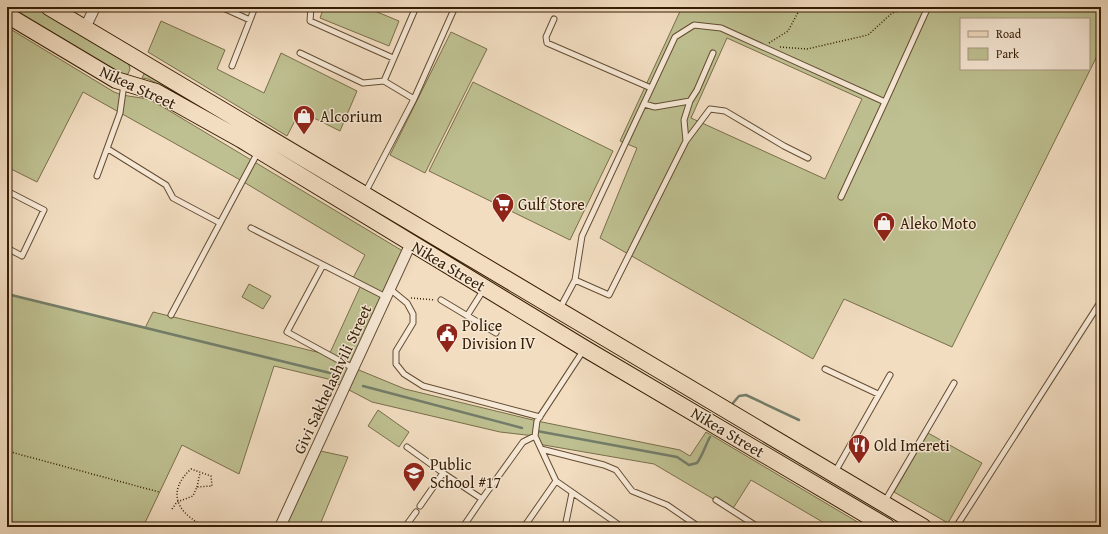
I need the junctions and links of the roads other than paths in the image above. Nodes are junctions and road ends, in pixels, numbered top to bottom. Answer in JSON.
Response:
{"nodes":[{"id":1,"x":48,"y":7,"type":"edge"},
{"id":2,"x":95,"y":7,"type":"edge"},
{"id":3,"x":130,"y":7,"type":"edge"},
{"id":4,"x":221,"y":7,"type":"edge"},
{"id":5,"x":255,"y":7,"type":"edge"},
{"id":6,"x":311,"y":7,"type":"edge"},
{"id":7,"x":416,"y":7,"type":"edge"},
{"id":8,"x":455,"y":7,"type":"edge"},
{"id":9,"x":928,"y":7,"type":"edge"},
{"id":10,"x":7,"y":15,"type":"edge"},
{"id":11,"x":554,"y":18,"type":"dead end"},
{"id":12,"x":250,"y":20,"type":"junction"},
{"id":13,"x":85,"y":28,"type":"junction"},
{"id":14,"x":300,"y":53,"type":"dead end"},
{"id":15,"x":713,"y":53,"type":"dead end"},
{"id":16,"x":393,"y":58,"type":"junction"},
{"id":17,"x":138,"y":60,"type":"junction"},
{"id":18,"x":232,"y":66,"type":"dead end"},
{"id":19,"x":384,"y":81,"type":"junction"},
{"id":20,"x":124,"y":83,"type":"junction"},
{"id":21,"x":651,"y":88,"type":"junction"},
{"id":22,"x":414,"y":99,"type":"junction"},
{"id":23,"x":690,"y":101,"type":"junction"},
{"id":24,"x":885,"y":102,"type":"junction"},
{"id":25,"x":644,"y":104,"type":"junction"},
{"id":26,"x":686,"y":141,"type":"junction"},
{"id":27,"x":108,"y":149,"type":"junction"},
{"id":28,"x":259,"y":151,"type":"junction"},
{"id":29,"x":808,"y":158,"type":"dead end"},
{"id":30,"x":97,"y":176,"type":"dead end"},
{"id":31,"x":7,"y":191,"type":"edge"},
{"id":32,"x":365,"y":194,"type":"junction"},
{"id":33,"x":841,"y":197,"type":"dead end"},
{"id":34,"x":220,"y":223,"type":"junction"},
{"id":35,"x":251,"y":228,"type":"dead end"},
{"id":36,"x":411,"y":243,"type":"junction"},
{"id":37,"x":7,"y":248,"type":"edge"},
{"id":38,"x":323,"y":265,"type":"junction"},
{"id":39,"x":575,"y":280,"type":"junction"},
{"id":40,"x":485,"y":287,"type":"junction"},
{"id":41,"x":388,"y":293,"type":"junction"},
{"id":42,"x":538,"y":297,"type":"junction"},
{"id":43,"x":441,"y":300,"type":"road end"},
{"id":44,"x":1101,"y":301,"type":"edge"},
{"id":45,"x":559,"y":310,"type":"junction"},
{"id":46,"x":528,"y":313,"type":"junction"},
{"id":47,"x":171,"y":315,"type":"dead end"},
{"id":48,"x":467,"y":316,"type":"junction"},
{"id":49,"x":496,"y":333,"type":"dead end"},
{"id":50,"x":584,"y":348,"type":"junction"},
{"id":51,"x":353,"y":368,"type":"junction"},
{"id":52,"x":825,"y":369,"type":"dead end"},
{"id":53,"x":890,"y":375,"type":"dead end"},
{"id":54,"x":954,"y":383,"type":"dead end"},
{"id":55,"x":878,"y":394,"type":"junction"},
{"id":56,"x":540,"y":417,"type":"junction"},
{"id":57,"x":535,"y":436,"type":"junction"},
{"id":58,"x":407,"y":447,"type":"dead end"},
{"id":59,"x":541,"y":449,"type":"junction"},
{"id":60,"x":443,"y":473,"type":"junction"},
{"id":61,"x":834,"y":475,"type":"junction"},
{"id":62,"x":556,"y":481,"type":"junction"},
{"id":63,"x":572,"y":493,"type":"junction"},
{"id":64,"x":482,"y":499,"type":"junction"},
{"id":65,"x":716,"y":500,"type":"dead end"},
{"id":66,"x":883,"y":503,"type":"junction"},
{"id":67,"x":420,"y":506,"type":"dead end"},
{"id":68,"x":416,"y":512,"type":"dead end"},
{"id":69,"x":884,"y":526,"type":"edge"},
{"id":70,"x":929,"y":526,"type":"edge"},
{"id":71,"x":280,"y":527,"type":"edge"},
{"id":72,"x":405,"y":527,"type":"edge"},
{"id":73,"x":464,"y":527,"type":"edge"},
{"id":74,"x":524,"y":527,"type":"edge"},
{"id":75,"x":565,"y":527,"type":"edge"},
{"id":76,"x":622,"y":527,"type":"edge"},
{"id":77,"x":699,"y":527,"type":"edge"},
{"id":78,"x":758,"y":527,"type":"edge"},
{"id":79,"x":956,"y":527,"type":"edge"}],
"edges":[{"from":1,"to":13,"type":"main road","name":"Nikea Street"},
{"from":2,"to":3,"type":"lane"},
{"from":2,"to":13,"type":"street"},
{"from":4,"to":12,"type":"lane"},
{"from":5,"to":12,"type":"lane"},
{"from":6,"to":16,"type":"lane"},
{"from":7,"to":16,"type":"lane"},
{"from":8,"to":22,"type":"lane"},
{"from":9,"to":24,"type":"lane"},
{"from":10,"to":20,"type":"main road","name":"Nikea Street"},
{"from":11,"to":21,"type":"lane"},
{"from":12,"to":18,"type":"lane"},
{"from":13,"to":17,"type":"main road","name":"Nikea Street"},
{"from":14,"to":19,"type":"lane"},
{"from":15,"to":23,"type":"lane"},
{"from":16,"to":19,"type":"lane"},
{"from":17,"to":20,"type":"main road"},
{"from":17,"to":32,"type":"main road","name":"Nikea Street"},
{"from":19,"to":22,"type":"lane"},
{"from":20,"to":27,"type":"lane"},
{"from":20,"to":28,"type":"main road","name":"Nikea Street"},
{"from":21,"to":24,"type":"lane"},
{"from":21,"to":25,"type":"lane"},
{"from":22,"to":32,"type":"lane"},
{"from":23,"to":25,"type":"lane"},
{"from":23,"to":26,"type":"lane"},
{"from":24,"to":33,"type":"lane"},
{"from":25,"to":39,"type":"lane"},
{"from":26,"to":29,"type":"lane"},
{"from":26,"to":39,"type":"lane"},
{"from":27,"to":30,"type":"lane"},
{"from":27,"to":34,"type":"lane"},
{"from":28,"to":34,"type":"lane"},
{"from":28,"to":36,"type":"main road","name":"Nikea Street"},
{"from":31,"to":37,"type":"lane"},
{"from":32,"to":42,"type":"main road","name":"Nikea Street"},
{"from":34,"to":47,"type":"lane"},
{"from":35,"to":38,"type":"lane"},
{"from":36,"to":40,"type":"main road","name":"Nikea Street"},
{"from":36,"to":41,"type":"street","name":"Givi Sakhelashvili Street"},
{"from":38,"to":41,"type":"lane"},
{"from":38,"to":51,"type":"lane"},
{"from":39,"to":45,"type":"lane"},
{"from":40,"to":46,"type":"main road","name":"Nikea Street"},
{"from":40,"to":48,"type":"lane"},
{"from":41,"to":51,"type":"street","name":"Givi Sakhelashvili Street"},
{"from":41,"to":56,"type":"lane"},
{"from":42,"to":45,"type":"main road","name":"Nikea Street"},
{"from":42,"to":46,"type":"main road"},
{"from":43,"to":48,"type":"lane"},
{"from":44,"to":79,"type":"lane"},
{"from":45,"to":61,"type":"main road","name":"Nikea Street"},
{"from":46,"to":50,"type":"main road","name":"Nikea Street"},
{"from":48,"to":49,"type":"lane"},
{"from":50,"to":56,"type":"lane"},
{"from":50,"to":69,"type":"main road","name":"Nikea Street"},
{"from":51,"to":71,"type":"street","name":"Givi Sakhelashvili Street"},
{"from":52,"to":55,"type":"lane"},
{"from":53,"to":55,"type":"lane"},
{"from":54,"to":66,"type":"lane"},
{"from":55,"to":61,"type":"lane"},
{"from":56,"to":57,"type":"lane"},
{"from":57,"to":59,"type":"lane"},
{"from":57,"to":64,"type":"lane"},
{"from":58,"to":60,"type":"lane"},
{"from":59,"to":62,"type":"lane"},
{"from":59,"to":77,"type":"lane"},
{"from":60,"to":64,"type":"lane"},
{"from":60,"to":67,"type":"lane"},
{"from":61,"to":66,"type":"main road","name":"Nikea Street"},
{"from":62,"to":63,"type":"lane"},
{"from":62,"to":74,"type":"lane"},
{"from":63,"to":75,"type":"lane"},
{"from":63,"to":76,"type":"lane"},
{"from":64,"to":73,"type":"lane"},
{"from":65,"to":78,"type":"lane"},
{"from":66,"to":70,"type":"main road","name":"Nikea Street"},
{"from":68,"to":72,"type":"lane"}]}
